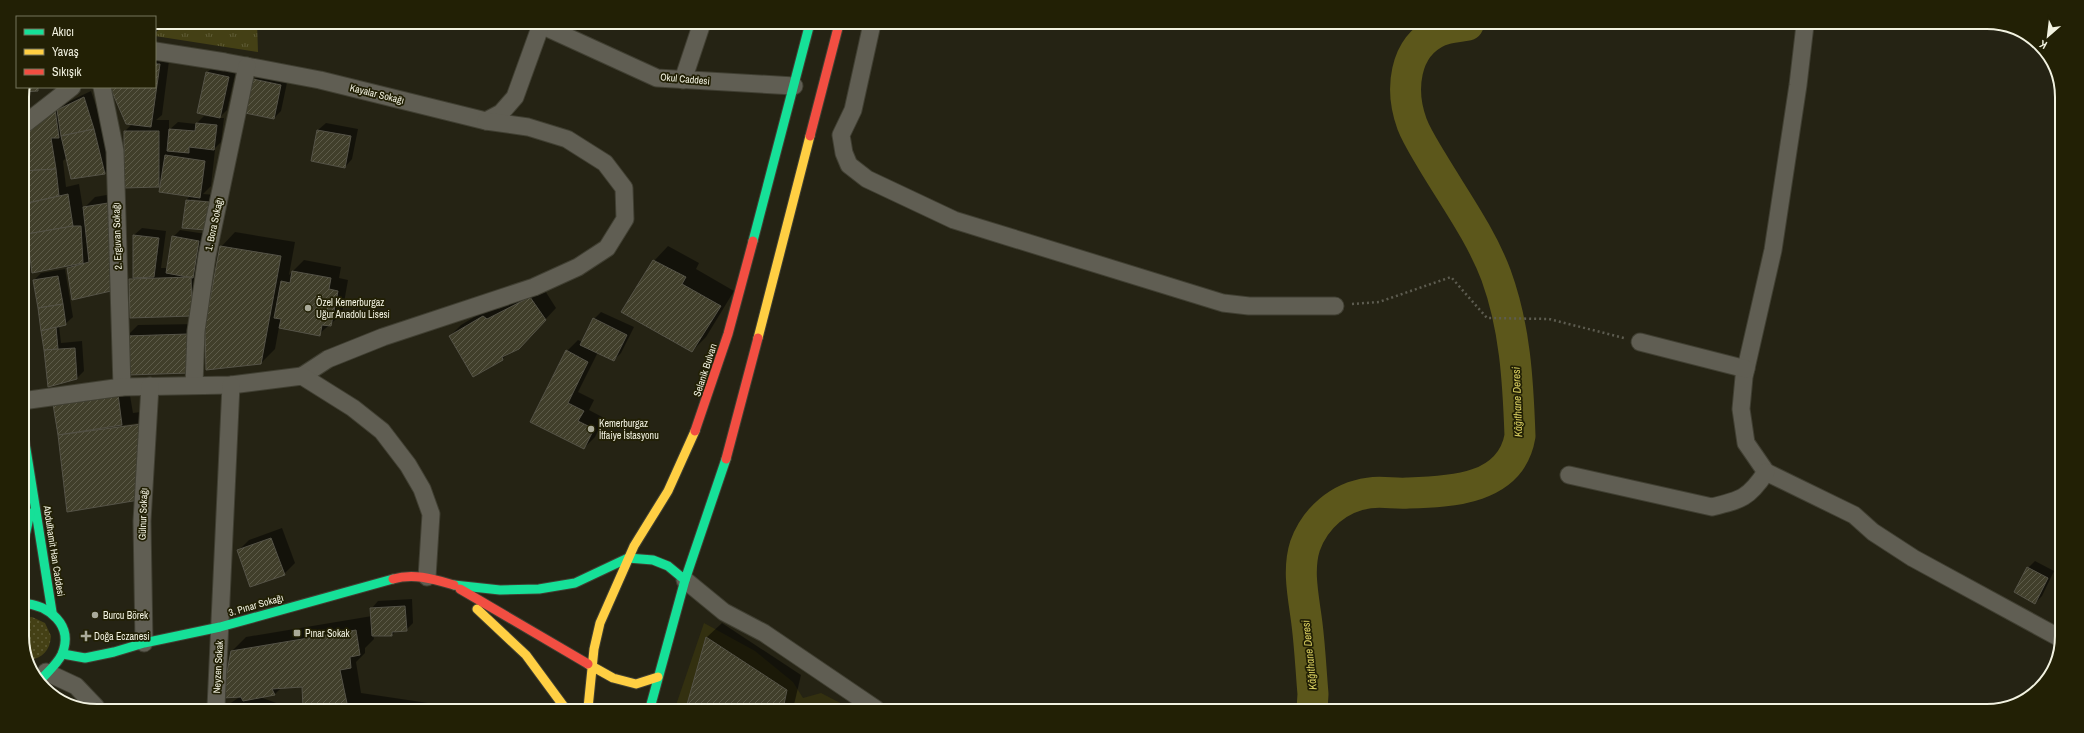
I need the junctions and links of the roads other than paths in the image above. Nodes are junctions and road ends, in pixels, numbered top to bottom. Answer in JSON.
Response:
{"nodes":[{"id":1,"x":539,"y":29,"type":"edge"},
{"id":2,"x":552,"y":29,"type":"edge"},
{"id":3,"x":700,"y":29,"type":"edge"},
{"id":4,"x":808,"y":29,"type":"edge"},
{"id":5,"x":838,"y":29,"type":"edge"},
{"id":6,"x":871,"y":29,"type":"edge"},
{"id":7,"x":1805,"y":29,"type":"edge"},
{"id":8,"x":156,"y":51,"type":"edge"},
{"id":9,"x":247,"y":66,"type":"junction"},
{"id":10,"x":683,"y":80,"type":"junction"},
{"id":11,"x":794,"y":86,"type":"junction"},
{"id":12,"x":71,"y":88,"type":"edge"},
{"id":13,"x":102,"y":88,"type":"edge"},
{"id":14,"x":29,"y":121,"type":"edge"},
{"id":15,"x":486,"y":121,"type":"junction"},
{"id":16,"x":1335,"y":306,"type":"road end"},
{"id":17,"x":1640,"y":342,"type":"road end"},
{"id":18,"x":1746,"y":369,"type":"junction"},
{"id":19,"x":302,"y":376,"type":"junction"},
{"id":20,"x":194,"y":385,"type":"junction"},
{"id":21,"x":231,"y":385,"type":"junction"},
{"id":22,"x":150,"y":386,"type":"junction"},
{"id":23,"x":122,"y":387,"type":"junction"},
{"id":24,"x":29,"y":400,"type":"edge"},
{"id":25,"x":29,"y":465,"type":"edge"},
{"id":26,"x":1766,"y":472,"type":"junction"},
{"id":27,"x":1569,"y":475,"type":"dead end"},
{"id":28,"x":34,"y":495,"type":"junction"},
{"id":29,"x":29,"y":518,"type":"edge"},
{"id":30,"x":628,"y":558,"type":"junction"},
{"id":31,"x":427,"y":577,"type":"junction"},
{"id":32,"x":685,"y":580,"type":"junction"},
{"id":33,"x":454,"y":585,"type":"junction"},
{"id":34,"x":29,"y":603,"type":"edge"},
{"id":35,"x":52,"y":612,"type":"junction"},
{"id":36,"x":220,"y":627,"type":"junction"},
{"id":37,"x":2055,"y":635,"type":"edge"},
{"id":38,"x":144,"y":643,"type":"junction"},
{"id":39,"x":63,"y":654,"type":"junction"},
{"id":40,"x":592,"y":667,"type":"junction"},
{"id":41,"x":42,"y":676,"type":"edge"},
{"id":42,"x":658,"y":677,"type":"junction"},
{"id":43,"x":43,"y":678,"type":"edge"},
{"id":44,"x":93,"y":704,"type":"edge"},
{"id":45,"x":216,"y":704,"type":"edge"},
{"id":46,"x":562,"y":704,"type":"edge"},
{"id":47,"x":588,"y":704,"type":"edge"},
{"id":48,"x":651,"y":704,"type":"edge"},
{"id":49,"x":869,"y":704,"type":"edge"}],
"edges":[{"from":1,"to":15,"type":"street"},
{"from":2,"to":10,"type":"street","name":"Okul Caddesi"},
{"from":3,"to":10,"type":"street"},
{"from":4,"to":11,"type":"main road","name":"Selanik Bulvarı"},
{"from":5,"to":32,"type":"main road"},
{"from":6,"to":16,"type":"street"},
{"from":7,"to":18,"type":"street"},
{"from":8,"to":9,"type":"street","name":"Kayalar Sokağı"},
{"from":9,"to":15,"type":"street","name":"Kayalar Sokağı"},
{"from":9,"to":20,"type":"street","name":"1. Bora Sokağı"},
{"from":10,"to":11,"type":"street","name":"Okul Caddesi"},
{"from":11,"to":30,"type":"main road","name":"Selanik Bulvarı"},
{"from":12,"to":14,"type":"street"},
{"from":13,"to":23,"type":"street","name":"2. Erguvan Sokağı"},
{"from":15,"to":19,"type":"street","name":"Kayalar Sokağı"},
{"from":17,"to":18,"type":"street"},
{"from":18,"to":26,"type":"street"},
{"from":19,"to":21,"type":"street"},
{"from":19,"to":31,"type":"street"},
{"from":20,"to":21,"type":"street"},
{"from":20,"to":22,"type":"street"},
{"from":21,"to":36,"type":"street","name":"Neyzen Sokak"},
{"from":22,"to":23,"type":"street"},
{"from":22,"to":38,"type":"street","name":"Gülnur Sokağı"},
{"from":23,"to":24,"type":"street"},
{"from":25,"to":28,"type":"main road","name":"Abdulhamit Han Caddesi"},
{"from":26,"to":27,"type":"street"},
{"from":26,"to":37,"type":"street"},
{"from":28,"to":29,"type":"main road","name":"Abdulhamit Han Caddesi"},
{"from":28,"to":35,"type":"main road","name":"Abdulhamit Han Caddesi"},
{"from":30,"to":32,"type":"main road"},
{"from":30,"to":33,"type":"main road"},
{"from":30,"to":40,"type":"main road","name":"Selanik Bulvarı"},
{"from":31,"to":33,"type":"main road","name":"3. Pınar Sokağı"},
{"from":31,"to":36,"type":"main road","name":"3. Pınar Sokağı"},
{"from":32,"to":42,"type":"main road"},
{"from":32,"to":49,"type":"street"},
{"from":33,"to":40,"type":"main road"},
{"from":33,"to":46,"type":"main road"},
{"from":34,"to":35,"type":"main road"},
{"from":35,"to":39,"type":"main road"},
{"from":36,"to":38,"type":"main road","name":"3. Pınar Sokağı"},
{"from":36,"to":45,"type":"street","name":"Neyzen Sokak"},
{"from":38,"to":39,"type":"main road","name":"3. Pınar Sokağı"},
{"from":39,"to":41,"type":"main road"},
{"from":40,"to":42,"type":"main road"},
{"from":40,"to":47,"type":"main road","name":"Selanik Bulvarı"},
{"from":42,"to":48,"type":"main road"},
{"from":43,"to":44,"type":"street"}]}
